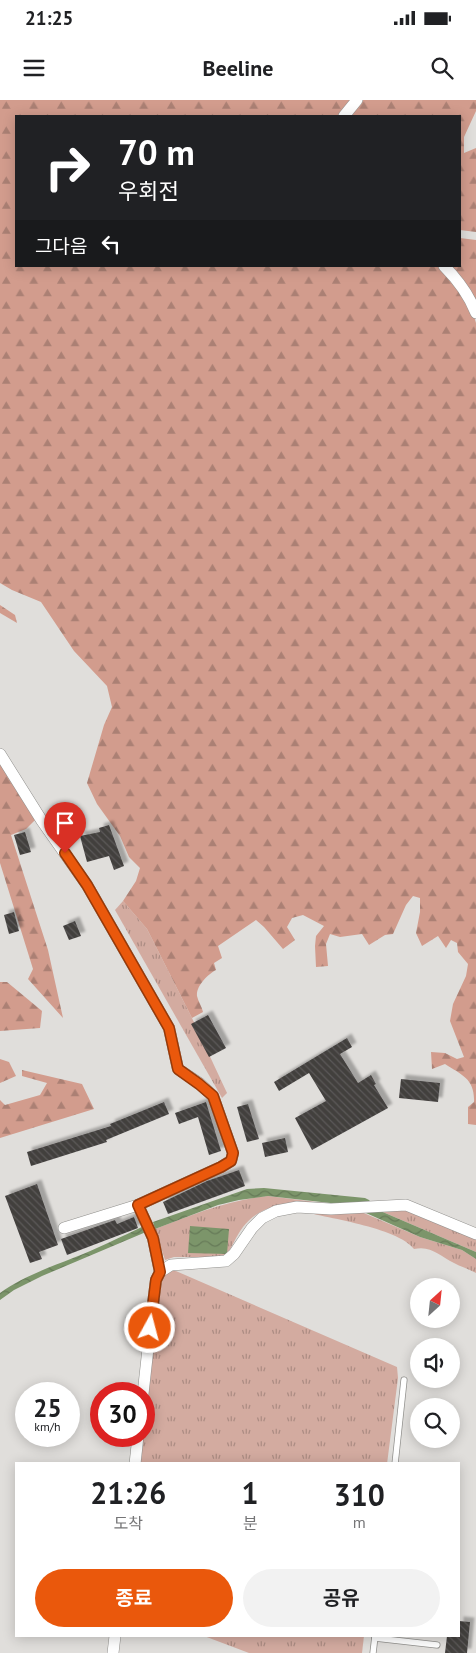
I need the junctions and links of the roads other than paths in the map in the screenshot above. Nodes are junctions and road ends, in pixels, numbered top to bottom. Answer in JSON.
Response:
{"nodes":[{"id":1,"x":357,"y":100,"type":"edge"},
{"id":2,"x":345,"y":115,"type":"edge"},
{"id":3,"x":445,"y":267,"type":"edge"},
{"id":4,"x":476,"y":313,"type":"edge"},
{"id":5,"x":0,"y":754,"type":"edge"},
{"id":6,"x":138,"y":1205,"type":"junction"},
{"id":7,"x":64,"y":1228,"type":"dead end"},
{"id":8,"x":476,"y":1234,"type":"edge"},
{"id":9,"x":160,"y":1272,"type":"junction"},
{"id":10,"x":404,"y":1380,"type":"dead end"},
{"id":11,"x":143,"y":1382,"type":"edge"},
{"id":12,"x":137,"y":1447,"type":"edge"},
{"id":13,"x":135,"y":1462,"type":"edge"},
{"id":14,"x":395,"y":1462,"type":"edge"},
{"id":15,"x":115,"y":1637,"type":"edge"},
{"id":16,"x":375,"y":1637,"type":"edge"},
{"id":17,"x":437,"y":1645,"type":"dead end"},
{"id":18,"x":113,"y":1653,"type":"edge"},
{"id":19,"x":373,"y":1653,"type":"edge"}],
"edges":[{"from":1,"to":2,"type":"street"},
{"from":3,"to":4,"type":"street"},
{"from":5,"to":6,"type":"street"},
{"from":6,"to":7,"type":"street"},
{"from":6,"to":9,"type":"street"},
{"from":8,"to":9,"type":"street"},
{"from":9,"to":11,"type":"street"},
{"from":10,"to":14,"type":"lane"},
{"from":12,"to":13,"type":"street"},
{"from":15,"to":18,"type":"street"},
{"from":16,"to":17,"type":"lane"},
{"from":16,"to":19,"type":"lane"}]}
